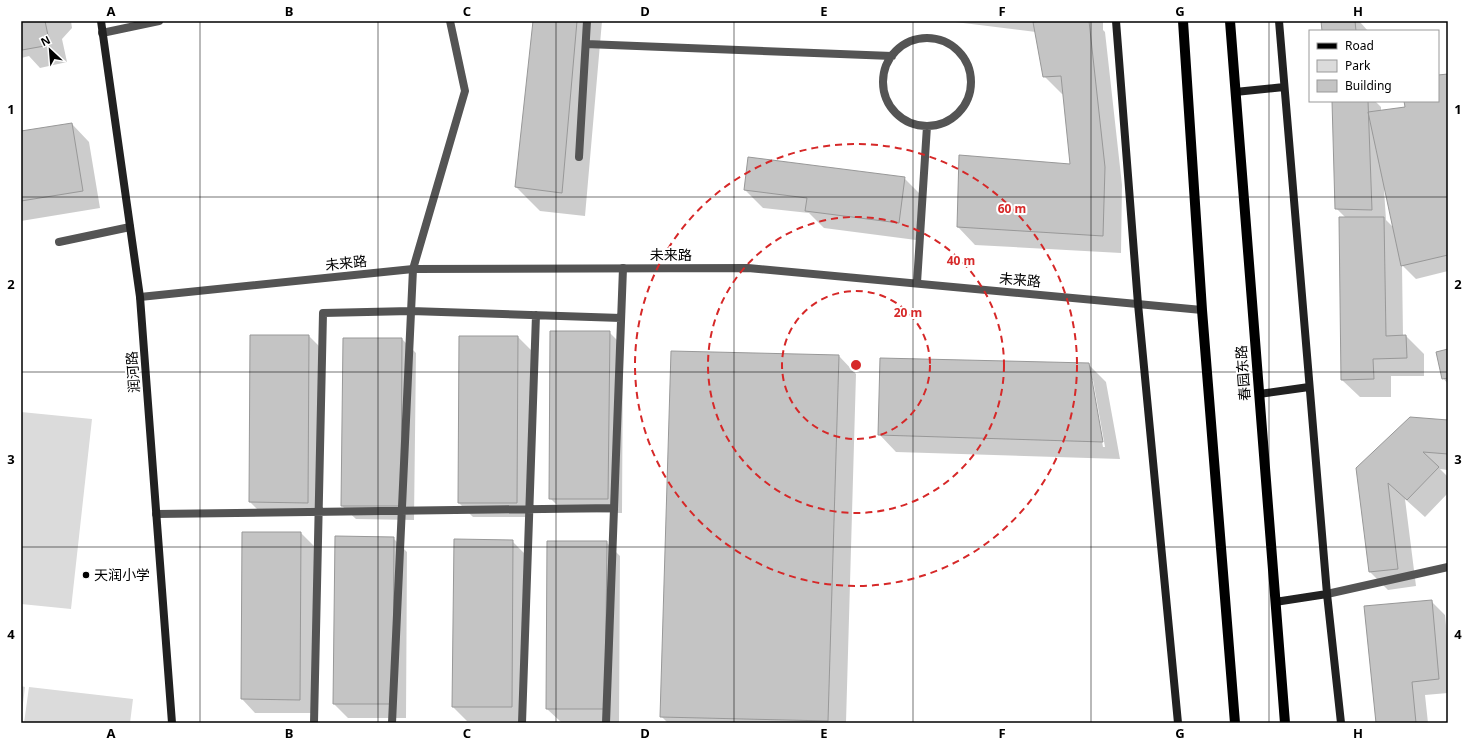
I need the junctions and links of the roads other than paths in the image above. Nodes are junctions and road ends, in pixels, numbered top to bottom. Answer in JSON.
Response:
{"nodes":[{"id":1,"x":101,"y":21,"type":"edge"},
{"id":2,"x":159,"y":21,"type":"edge"},
{"id":3,"x":450,"y":21,"type":"edge"},
{"id":4,"x":587,"y":21,"type":"edge"},
{"id":5,"x":1116,"y":21,"type":"edge"},
{"id":6,"x":1183,"y":21,"type":"edge"},
{"id":7,"x":1230,"y":21,"type":"edge"},
{"id":8,"x":1279,"y":21,"type":"edge"},
{"id":9,"x":102,"y":33,"type":"junction"},
{"id":10,"x":586,"y":44,"type":"junction"},
{"id":11,"x":892,"y":56,"type":"junction"},
{"id":12,"x":1284,"y":86,"type":"junction"},
{"id":13,"x":1235,"y":92,"type":"junction"},
{"id":14,"x":927,"y":126,"type":"junction"},
{"id":15,"x":579,"y":157,"type":"dead end"},
{"id":16,"x":130,"y":227,"type":"junction"},
{"id":17,"x":59,"y":242,"type":"dead end"},
{"id":18,"x":623,"y":268,"type":"junction"},
{"id":19,"x":412,"y":269,"type":"junction"},
{"id":20,"x":918,"y":283,"type":"junction"},
{"id":21,"x":140,"y":297,"type":"junction"},
{"id":22,"x":1138,"y":304,"type":"junction"},
{"id":23,"x":411,"y":310,"type":"junction"},
{"id":24,"x":1202,"y":310,"type":"junction"},
{"id":25,"x":536,"y":315,"type":"junction"},
{"id":26,"x":621,"y":318,"type":"junction"},
{"id":27,"x":1309,"y":387,"type":"junction"},
{"id":28,"x":1259,"y":394,"type":"junction"},
{"id":29,"x":614,"y":508,"type":"junction"},
{"id":30,"x":530,"y":509,"type":"junction"},
{"id":31,"x":402,"y":511,"type":"junction"},
{"id":32,"x":318,"y":512,"type":"junction"},
{"id":33,"x":156,"y":514,"type":"junction"},
{"id":34,"x":1448,"y":567,"type":"edge"},
{"id":35,"x":1327,"y":594,"type":"junction"},
{"id":36,"x":1275,"y":602,"type":"junction"},
{"id":37,"x":172,"y":723,"type":"edge"},
{"id":38,"x":314,"y":723,"type":"edge"},
{"id":39,"x":392,"y":723,"type":"edge"},
{"id":40,"x":522,"y":723,"type":"edge"},
{"id":41,"x":606,"y":723,"type":"edge"},
{"id":42,"x":1178,"y":723,"type":"edge"},
{"id":43,"x":1235,"y":723,"type":"edge"},
{"id":44,"x":1285,"y":723,"type":"edge"},
{"id":45,"x":1341,"y":723,"type":"edge"}],
"edges":[{"from":1,"to":9,"type":"street","name":"润河路"},
{"from":2,"to":9,"type":"street"},
{"from":3,"to":19,"type":"street"},
{"from":4,"to":10,"type":"street"},
{"from":5,"to":22,"type":"street"},
{"from":6,"to":24,"type":"main road"},
{"from":7,"to":13,"type":"main road","name":"春园东路"},
{"from":8,"to":12,"type":"street"},
{"from":9,"to":16,"type":"street","name":"润河路"},
{"from":10,"to":11,"type":"street"},
{"from":10,"to":15,"type":"street"},
{"from":11,"to":14,"type":"street"},
{"from":11,"to":14,"type":"street"},
{"from":12,"to":13,"type":"street"},
{"from":12,"to":27,"type":"street"},
{"from":13,"to":28,"type":"main road","name":"春园东路"},
{"from":14,"to":20,"type":"street"},
{"from":16,"to":17,"type":"street"},
{"from":16,"to":21,"type":"street","name":"润河路"},
{"from":18,"to":19,"type":"street","name":"未来路"},
{"from":18,"to":20,"type":"street","name":"未来路"},
{"from":18,"to":26,"type":"street"},
{"from":19,"to":21,"type":"street","name":"未来路"},
{"from":19,"to":23,"type":"street"},
{"from":20,"to":22,"type":"street","name":"未来路"},
{"from":21,"to":33,"type":"street","name":"润河路"},
{"from":22,"to":24,"type":"street","name":"未来路"},
{"from":22,"to":42,"type":"street"},
{"from":23,"to":25,"type":"street"},
{"from":23,"to":31,"type":"street"},
{"from":23,"to":32,"type":"street"},
{"from":24,"to":43,"type":"main road"},
{"from":25,"to":26,"type":"street"},
{"from":25,"to":30,"type":"street"},
{"from":26,"to":29,"type":"street"},
{"from":27,"to":28,"type":"street"},
{"from":27,"to":35,"type":"street"},
{"from":28,"to":36,"type":"main road","name":"春园东路"},
{"from":29,"to":30,"type":"street"},
{"from":29,"to":41,"type":"street"},
{"from":30,"to":31,"type":"street"},
{"from":30,"to":40,"type":"street"},
{"from":31,"to":32,"type":"street"},
{"from":31,"to":39,"type":"street"},
{"from":32,"to":33,"type":"street"},
{"from":32,"to":38,"type":"street"},
{"from":33,"to":37,"type":"street","name":"润河路"},
{"from":34,"to":35,"type":"street"},
{"from":35,"to":36,"type":"street"},
{"from":35,"to":45,"type":"street"},
{"from":36,"to":44,"type":"main road","name":"春园东路"}]}
